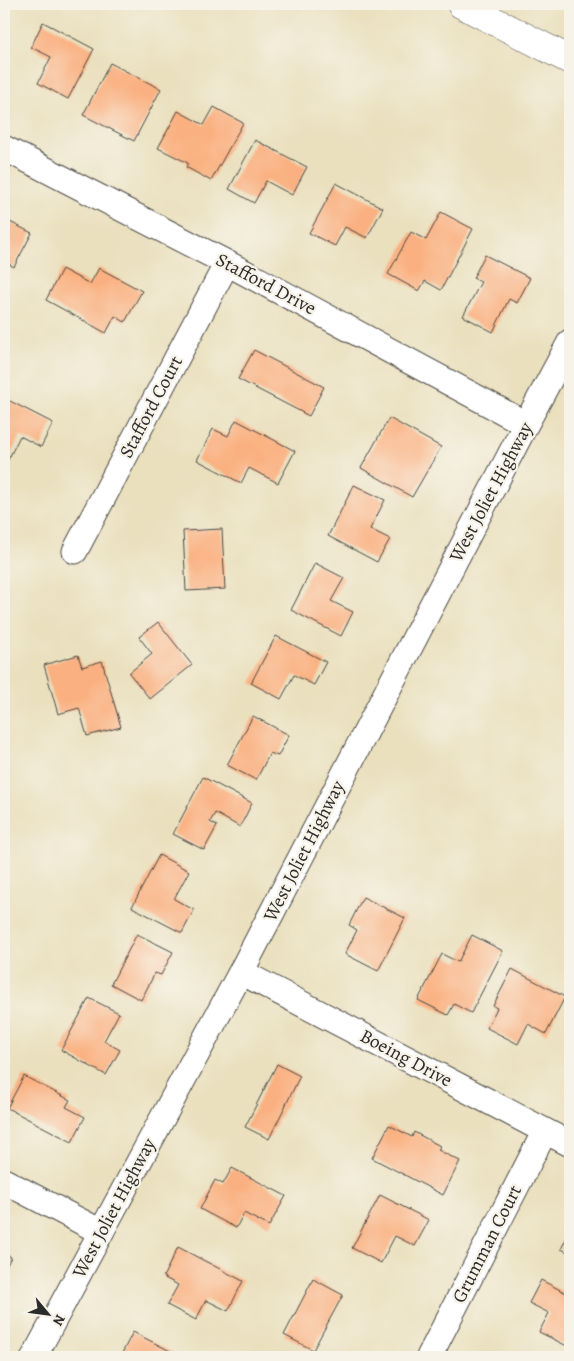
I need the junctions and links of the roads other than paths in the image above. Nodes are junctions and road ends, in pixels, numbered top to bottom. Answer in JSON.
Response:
{"nodes":[{"id":1,"x":461,"y":4,"type":"edge"},
{"id":2,"x":570,"y":60,"type":"edge"},
{"id":3,"x":4,"y":148,"type":"edge"},
{"id":4,"x":227,"y":263,"type":"junction"},
{"id":5,"x":570,"y":342,"type":"edge"},
{"id":6,"x":526,"y":424,"type":"junction"},
{"id":7,"x":75,"y":551,"type":"dead end"},
{"id":8,"x":242,"y":972,"type":"junction"},
{"id":9,"x":545,"y":1130,"type":"junction"},
{"id":10,"x":570,"y":1144,"type":"edge"},
{"id":11,"x":4,"y":1181,"type":"edge"},
{"id":12,"x":101,"y":1232,"type":"junction"},
{"id":13,"x":34,"y":1357,"type":"edge"},
{"id":14,"x":429,"y":1357,"type":"edge"}],
"edges":[{"from":1,"to":2,"type":"street"},
{"from":3,"to":4,"type":"street","name":"Stafford Drive"},
{"from":4,"to":6,"type":"street","name":"Stafford Drive"},
{"from":4,"to":7,"type":"street","name":"Stafford Court"},
{"from":5,"to":6,"type":"street","name":"West Joliet Highway"},
{"from":6,"to":8,"type":"street","name":"West Joliet Highway"},
{"from":8,"to":9,"type":"street","name":"Boeing Drive"},
{"from":8,"to":12,"type":"street","name":"West Joliet Highway"},
{"from":9,"to":10,"type":"street","name":"Boeing Drive"},
{"from":9,"to":14,"type":"street","name":"Grumman Court"},
{"from":11,"to":12,"type":"street"},
{"from":12,"to":13,"type":"street","name":"West Joliet Highway"}]}
